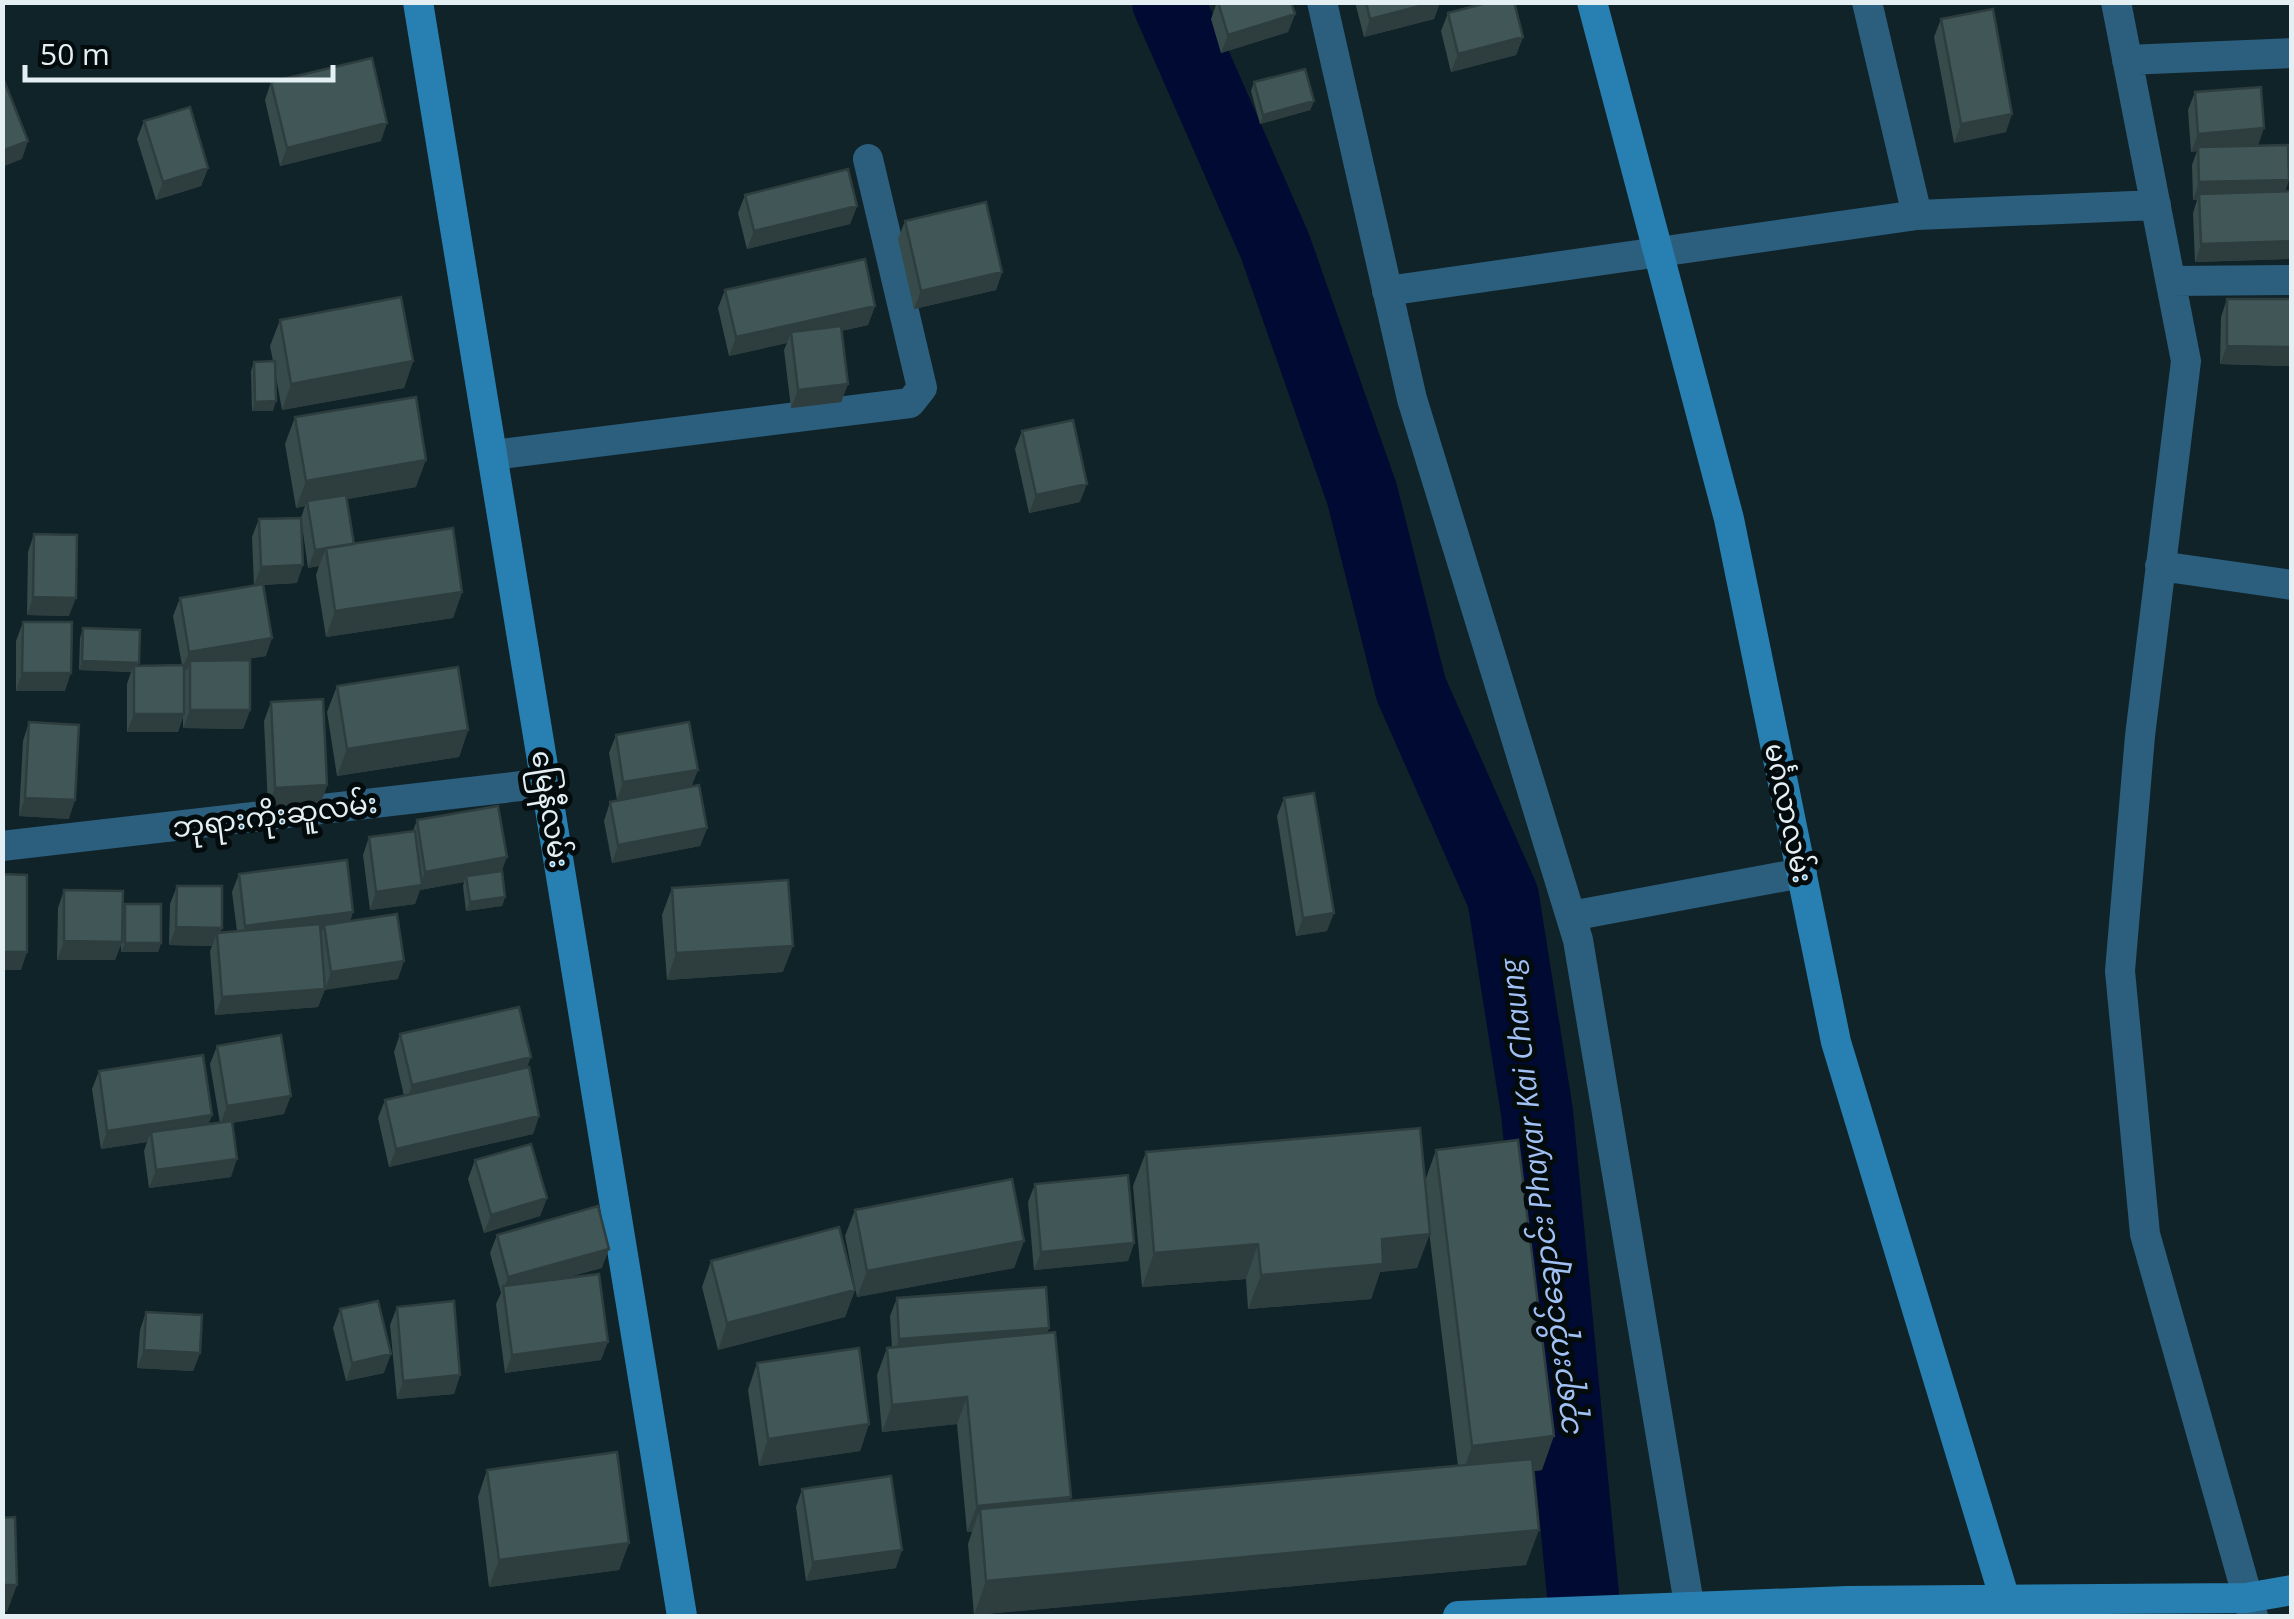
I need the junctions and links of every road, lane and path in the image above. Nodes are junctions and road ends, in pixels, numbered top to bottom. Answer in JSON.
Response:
{"nodes":[{"id":1,"x":418,"y":2,"type":"edge"},
{"id":2,"x":1322,"y":2,"type":"edge"},
{"id":3,"x":1592,"y":2,"type":"edge"},
{"id":4,"x":1867,"y":2,"type":"edge"},
{"id":5,"x":2116,"y":2,"type":"edge"},
{"id":6,"x":2292,"y":53,"type":"edge"},
{"id":7,"x":2127,"y":60,"type":"junction"},
{"id":8,"x":868,"y":160,"type":"dead end"},
{"id":9,"x":2156,"y":206,"type":"junction"},
{"id":10,"x":1917,"y":216,"type":"junction"},
{"id":11,"x":1659,"y":252,"type":"junction"},
{"id":12,"x":2292,"y":280,"type":"edge"},
{"id":13,"x":2171,"y":281,"type":"junction"},
{"id":14,"x":1388,"y":291,"type":"junction"},
{"id":15,"x":493,"y":455,"type":"junction"},
{"id":16,"x":2160,"y":566,"type":"junction"},
{"id":17,"x":2292,"y":585,"type":"edge"},
{"id":18,"x":546,"y":783,"type":"junction"},
{"id":19,"x":2,"y":846,"type":"edge"},
{"id":20,"x":1802,"y":873,"type":"junction"},
{"id":21,"x":1571,"y":916,"type":"junction"},
{"id":22,"x":2292,"y":1590,"type":"edge"},
{"id":23,"x":2007,"y":1608,"type":"edge"},
{"id":24,"x":2250,"y":1608,"type":"edge"},
{"id":25,"x":1690,"y":1611,"type":"edge"},
{"id":26,"x":682,"y":1616,"type":"edge"},
{"id":27,"x":1458,"y":1616,"type":"edge"}],
"edges":[{"from":1,"to":15,"type":"street","name":"မြေနီလမ်း"},
{"from":2,"to":14,"type":"street"},
{"from":3,"to":11,"type":"street","name":"မင်္ဂလာလမ်း"},
{"from":4,"to":10,"type":"street"},
{"from":5,"to":7,"type":"street"},
{"from":6,"to":7,"type":"street"},
{"from":7,"to":9,"type":"street"},
{"from":8,"to":15,"type":"street"},
{"from":9,"to":10,"type":"street"},
{"from":9,"to":13,"type":"street"},
{"from":10,"to":11,"type":"street"},
{"from":11,"to":14,"type":"street"},
{"from":11,"to":20,"type":"street","name":"မင်္ဂလာလမ်း"},
{"from":12,"to":13,"type":"street"},
{"from":13,"to":16,"type":"street"},
{"from":14,"to":21,"type":"street"},
{"from":15,"to":18,"type":"street","name":"မြေနီလမ်း"},
{"from":16,"to":17,"type":"street"},
{"from":16,"to":24,"type":"street"},
{"from":18,"to":19,"type":"street","name":"ဘုရားကိုးဆူလမ်း"},
{"from":18,"to":26,"type":"street","name":"မြေနီလမ်း"},
{"from":20,"to":21,"type":"street"},
{"from":20,"to":23,"type":"street","name":"မင်္ဂလာလမ်း"},
{"from":21,"to":25,"type":"street"},
{"from":22,"to":24,"type":"street"},
{"from":23,"to":24,"type":"street"},
{"from":23,"to":25,"type":"street"},
{"from":25,"to":27,"type":"street"}]}
